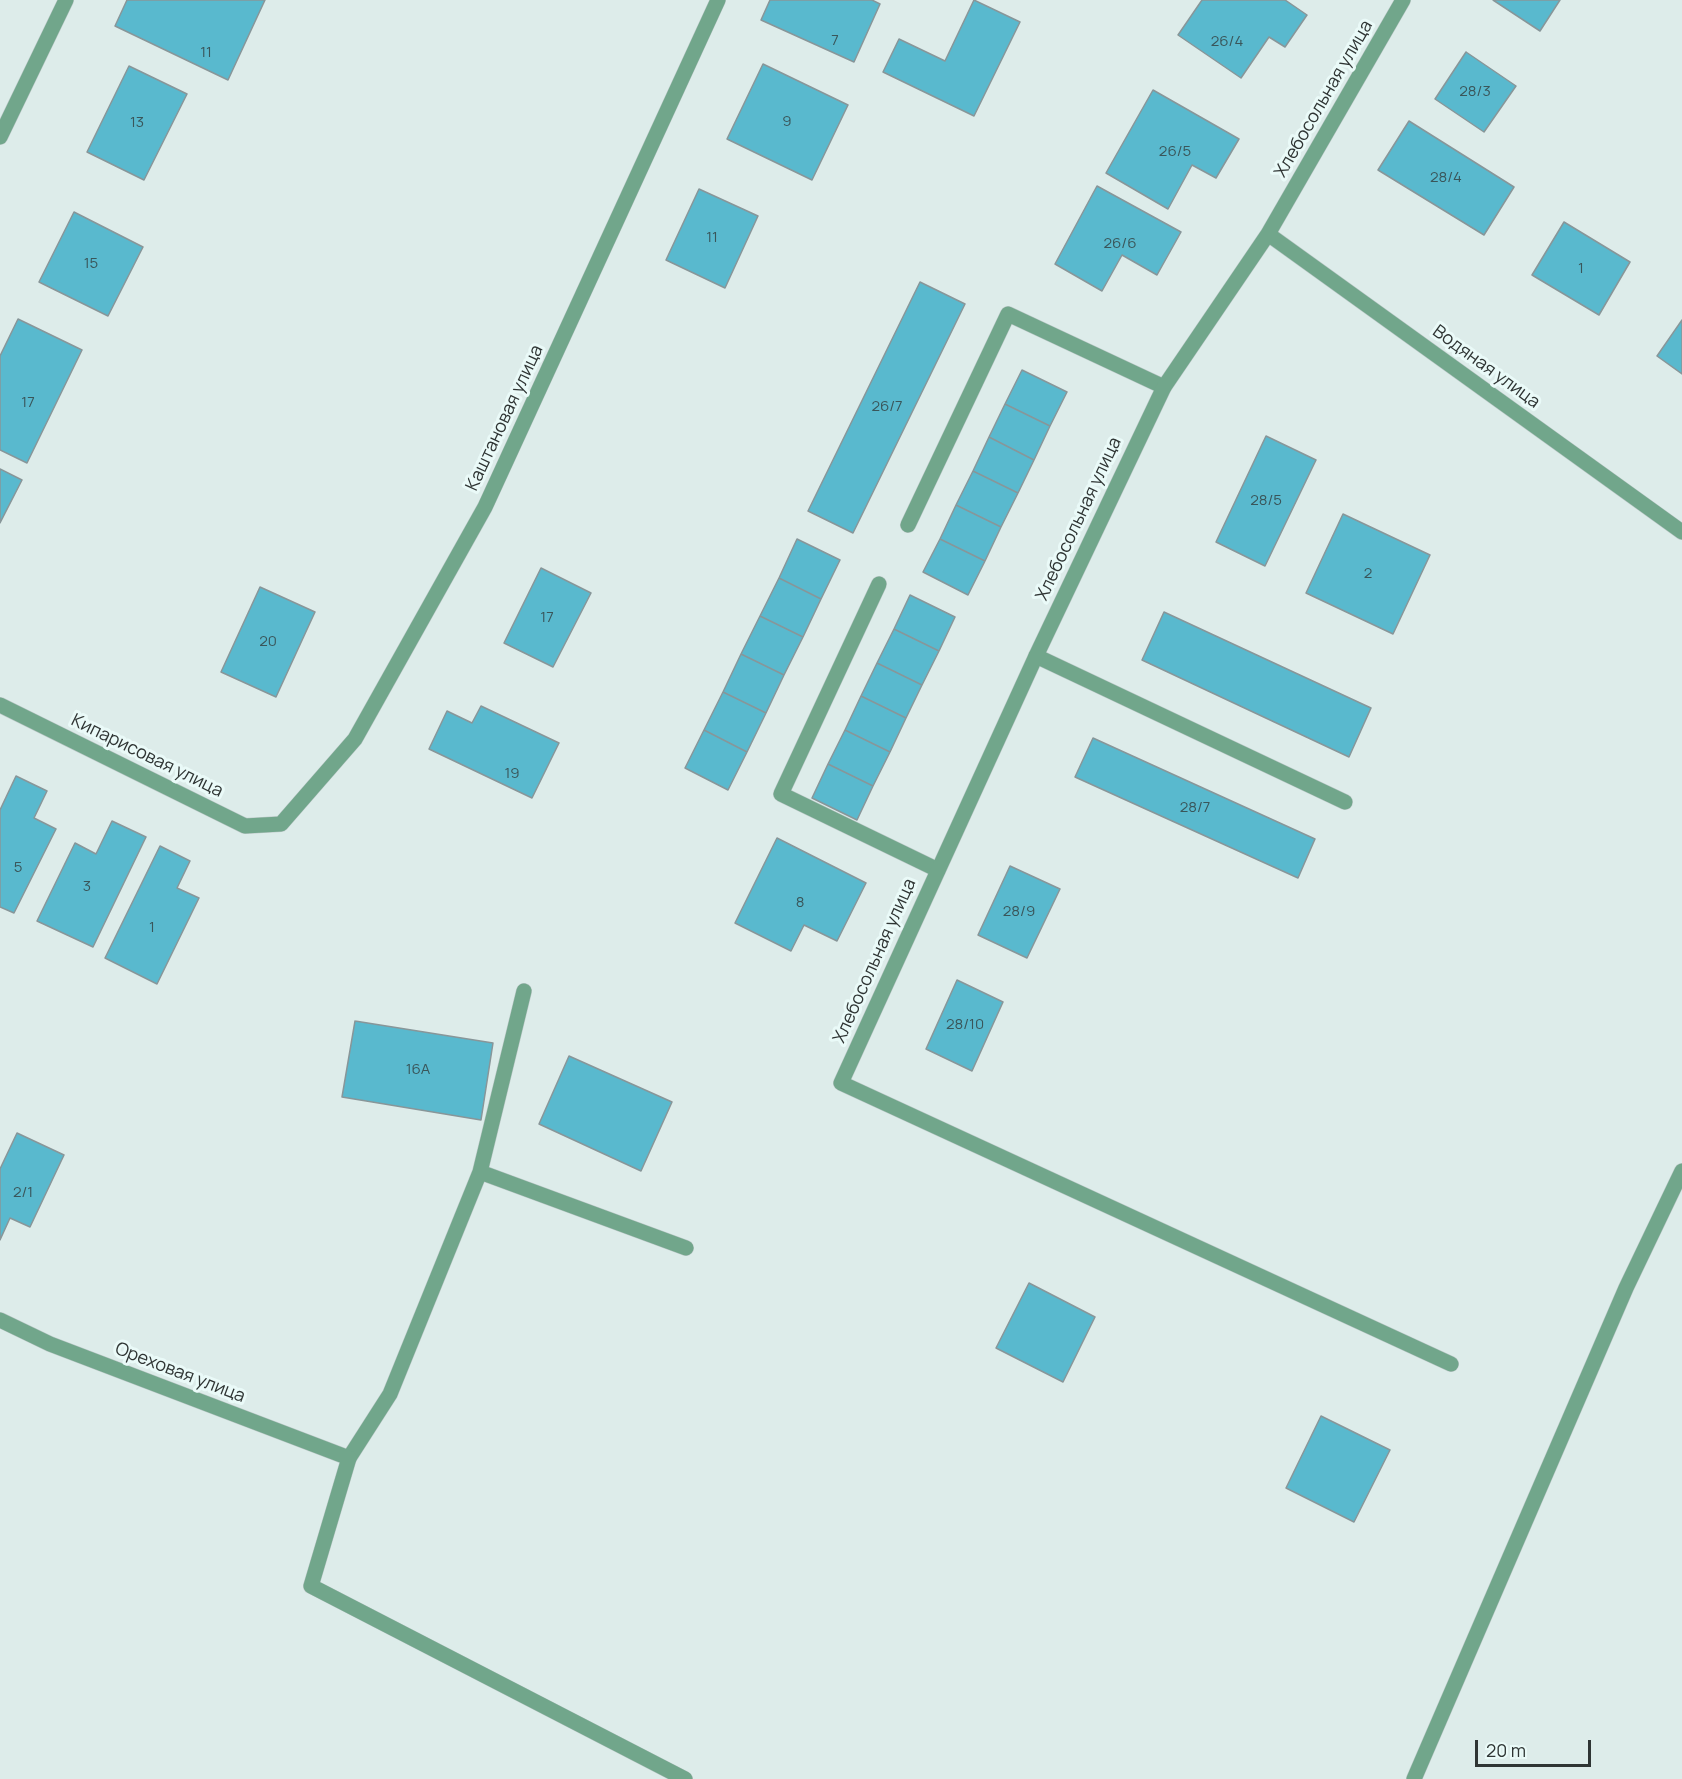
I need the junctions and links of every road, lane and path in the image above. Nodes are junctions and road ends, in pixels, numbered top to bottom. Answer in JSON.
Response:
{"nodes":[{"id":1,"x":66,"y":0,"type":"edge"},
{"id":2,"x":718,"y":0,"type":"edge"},
{"id":3,"x":1403,"y":0,"type":"edge"},
{"id":4,"x":0,"y":137,"type":"edge"},
{"id":5,"x":1268,"y":234,"type":"junction"},
{"id":6,"x":1164,"y":387,"type":"junction"},
{"id":7,"x":908,"y":525,"type":"dead end"},
{"id":8,"x":1682,"y":532,"type":"edge"},
{"id":9,"x":879,"y":584,"type":"dead end"},
{"id":10,"x":1036,"y":656,"type":"junction"},
{"id":11,"x":0,"y":705,"type":"edge"},
{"id":12,"x":1345,"y":802,"type":"dead end"},
{"id":13,"x":281,"y":824,"type":"joint"},
{"id":14,"x":938,"y":870,"type":"junction"},
{"id":15,"x":524,"y":991,"type":"dead end"},
{"id":16,"x":1682,"y":1171,"type":"edge"},
{"id":17,"x":480,"y":1172,"type":"junction"},
{"id":18,"x":686,"y":1248,"type":"dead end"},
{"id":19,"x":0,"y":1320,"type":"edge"},
{"id":20,"x":1452,"y":1364,"type":"dead end"},
{"id":21,"x":349,"y":1458,"type":"junction"},
{"id":22,"x":685,"y":1779,"type":"edge"},
{"id":23,"x":1413,"y":1779,"type":"edge"}],
"edges":[{"from":1,"to":4,"type":"street"},
{"from":2,"to":13,"type":"street","name":"Каштановая улица"},
{"from":3,"to":5,"type":"street","name":"Хлебосольная улица"},
{"from":5,"to":6,"type":"street","name":"Хлебосольная улица"},
{"from":5,"to":8,"type":"street","name":"Водяная улица"},
{"from":6,"to":7,"type":"street"},
{"from":6,"to":10,"type":"street","name":"Хлебосольная улица"},
{"from":9,"to":14,"type":"street"},
{"from":10,"to":12,"type":"street"},
{"from":10,"to":14,"type":"street","name":"Хлебосольная улица"},
{"from":11,"to":13,"type":"street","name":"Кипарисовая улица"},
{"from":14,"to":20,"type":"street","name":"Хлебосольная улица"},
{"from":15,"to":17,"type":"street"},
{"from":16,"to":23,"type":"street"},
{"from":17,"to":18,"type":"street"},
{"from":17,"to":21,"type":"street"},
{"from":19,"to":21,"type":"street","name":"Ореховая улица"},
{"from":21,"to":22,"type":"street"}]}
